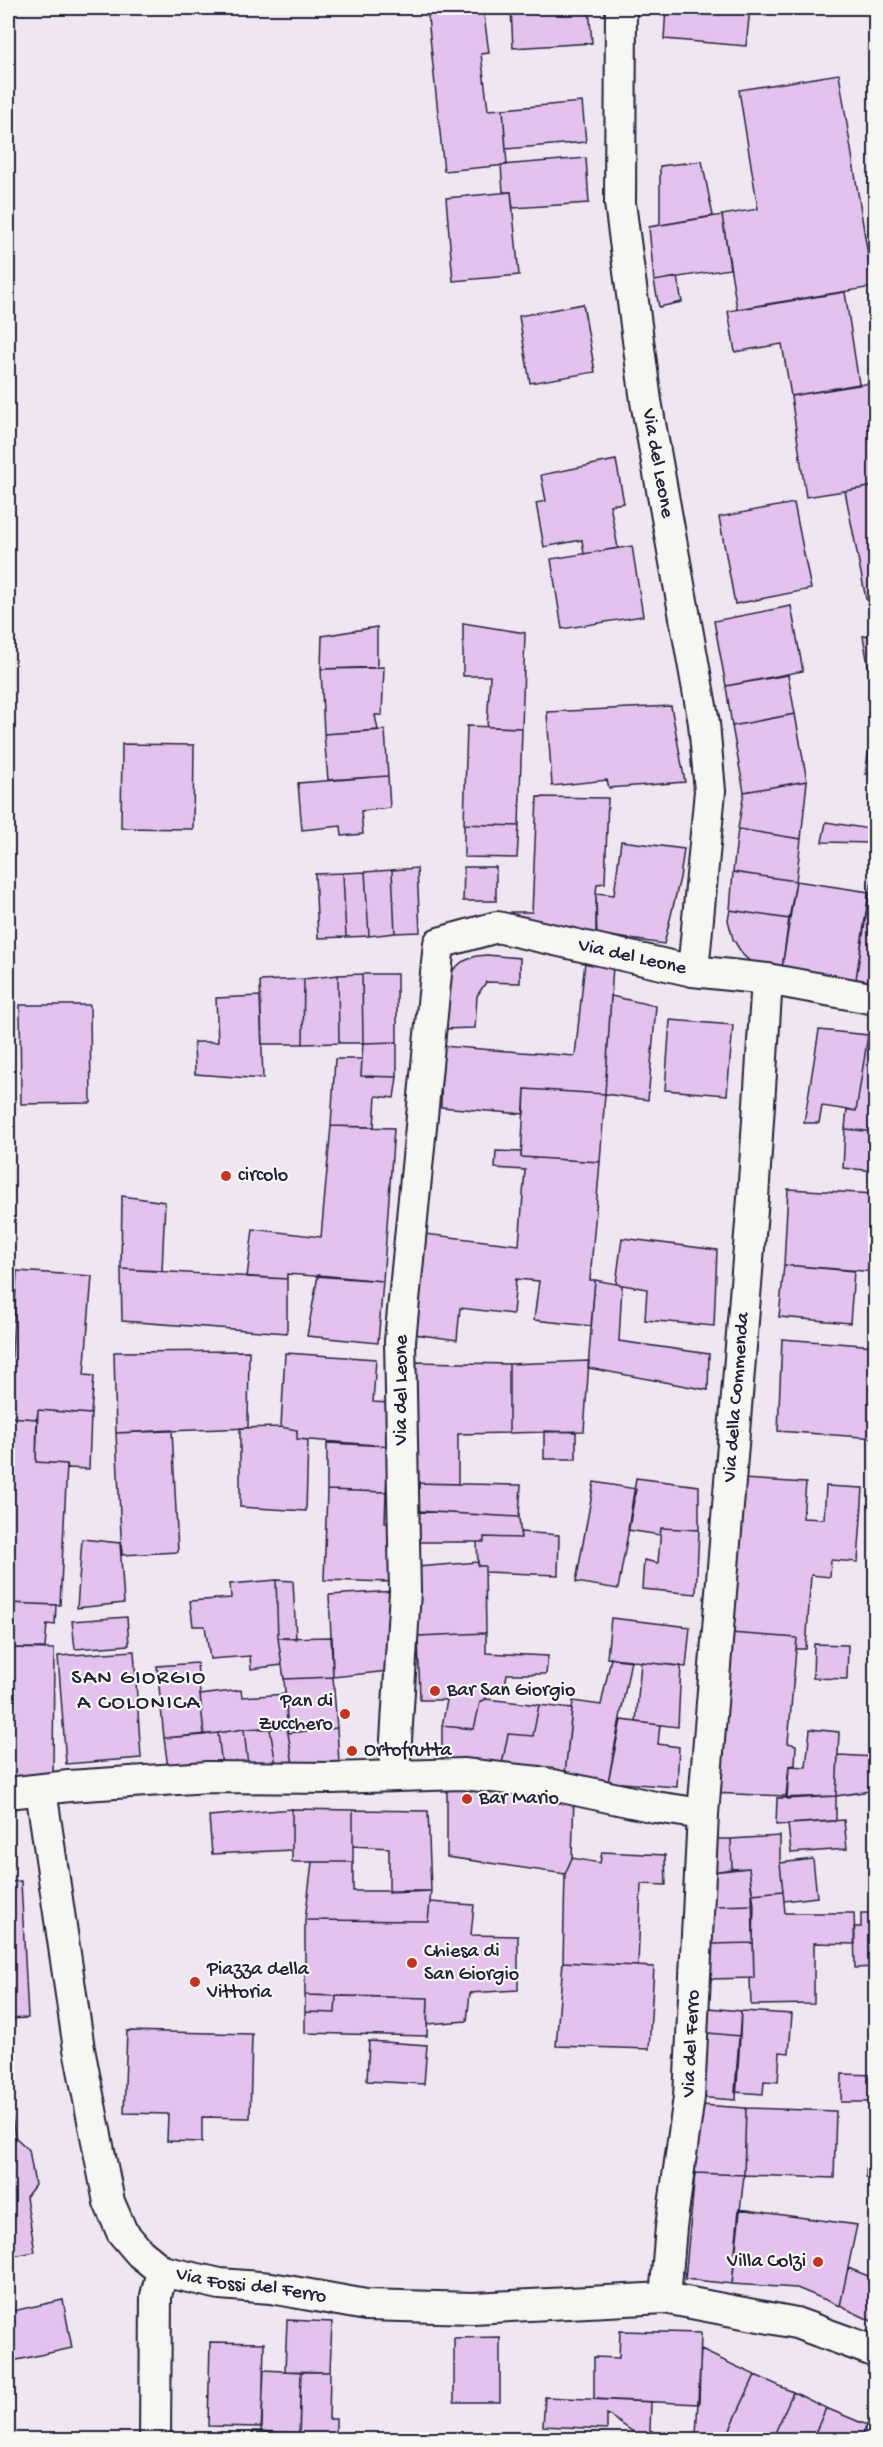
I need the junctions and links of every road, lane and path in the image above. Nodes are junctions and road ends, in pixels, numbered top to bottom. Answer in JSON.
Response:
{"nodes":[{"id":1,"x":621,"y":8,"type":"edge"},
{"id":2,"x":693,"y":971,"type":"junction"},
{"id":3,"x":767,"y":979,"type":"junction"},
{"id":4,"x":876,"y":999,"type":"edge"},
{"id":5,"x":396,"y":1776,"type":"junction"},
{"id":6,"x":41,"y":1790,"type":"junction"},
{"id":7,"x":8,"y":1793,"type":"edge"},
{"id":8,"x":703,"y":1814,"type":"junction"},
{"id":9,"x":162,"y":2271,"type":"junction"},
{"id":10,"x":665,"y":2298,"type":"junction"},
{"id":11,"x":876,"y":2352,"type":"edge"},
{"id":12,"x":154,"y":2439,"type":"edge"}],
"edges":[{"from":1,"to":2,"type":"street","name":"Via del Leone"},
{"from":2,"to":3,"type":"street"},
{"from":2,"to":5,"type":"street","name":"Via del Leone"},
{"from":3,"to":4,"type":"street"},
{"from":3,"to":8,"type":"street","name":"Via della Commenda"},
{"from":5,"to":6,"type":"street"},
{"from":5,"to":8,"type":"street"},
{"from":6,"to":7,"type":"street"},
{"from":6,"to":9,"type":"street","name":"Via Fossi del Ferro"},
{"from":8,"to":10,"type":"street","name":"Via del Ferro"},
{"from":9,"to":10,"type":"street","name":"Via Fossi del Ferro"},
{"from":9,"to":12,"type":"street"},
{"from":10,"to":11,"type":"street"}]}
